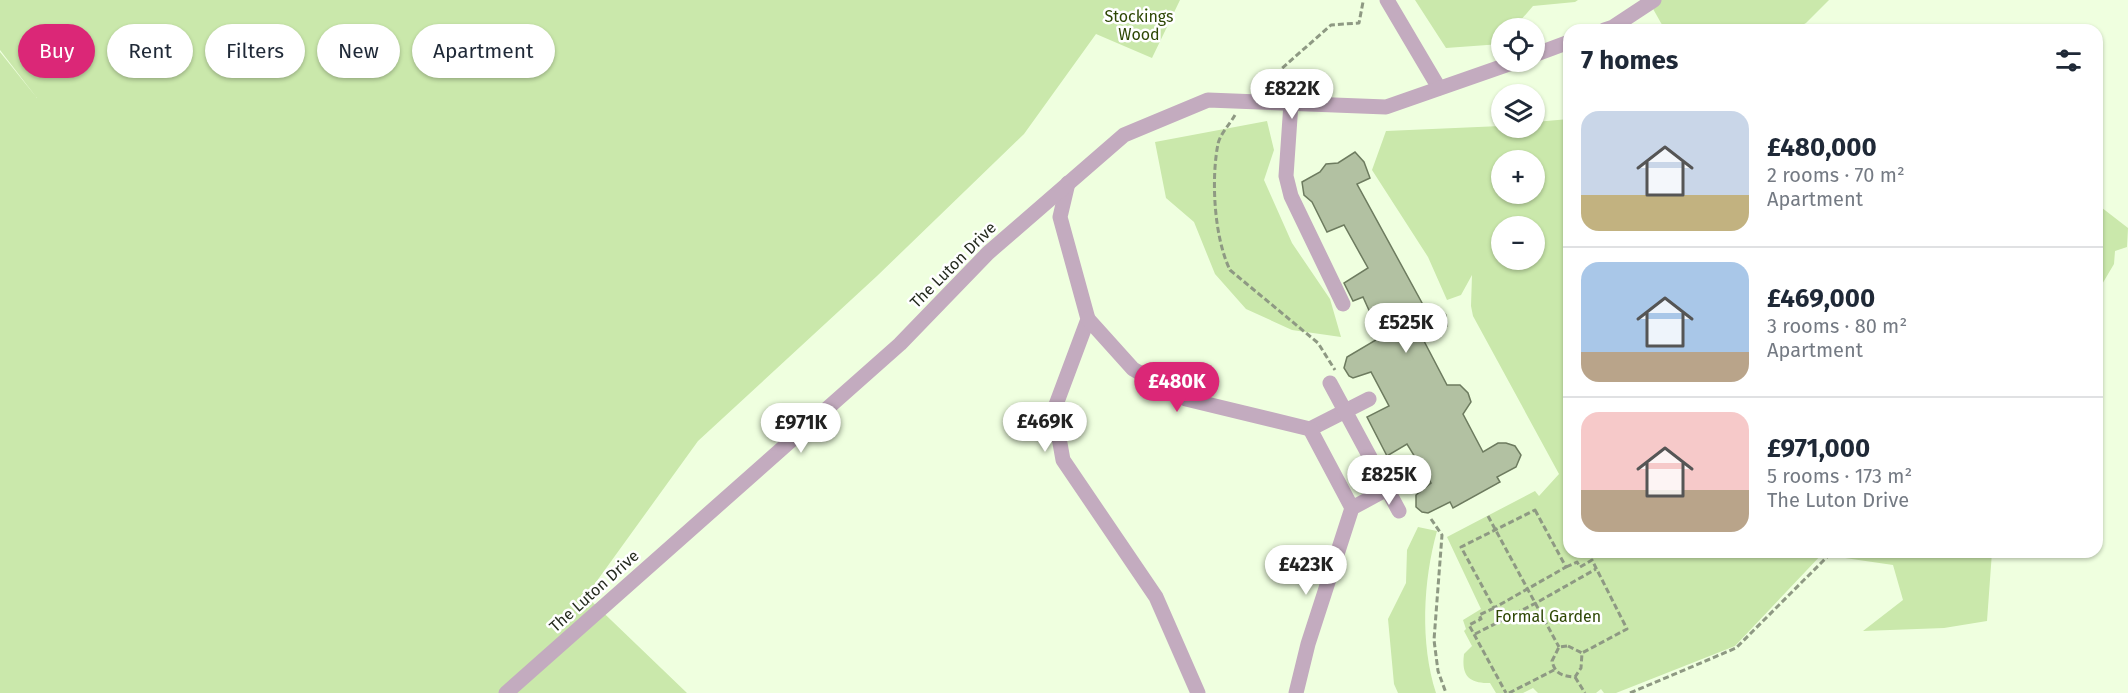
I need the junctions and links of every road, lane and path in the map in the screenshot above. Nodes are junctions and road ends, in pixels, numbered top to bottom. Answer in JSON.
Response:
{"nodes":[{"id":1,"x":1387,"y":0,"type":"edge"},
{"id":2,"x":1653,"y":0,"type":"edge"},
{"id":3,"x":1617,"y":24,"type":"edge"},
{"id":4,"x":1563,"y":44,"type":"edge"},
{"id":5,"x":1545,"y":51,"type":"edge"},
{"id":6,"x":1491,"y":70,"type":"edge"},
{"id":7,"x":1439,"y":88,"type":"junction"},
{"id":8,"x":1291,"y":103,"type":"junction"},
{"id":9,"x":1068,"y":183,"type":"junction"},
{"id":10,"x":1343,"y":304,"type":"dead end"},
{"id":11,"x":1088,"y":319,"type":"junction"},
{"id":12,"x":1330,"y":383,"type":"dead end"},
{"id":13,"x":1369,"y":399,"type":"dead end"},
{"id":14,"x":1345,"y":411,"type":"junction"},
{"id":15,"x":1310,"y":429,"type":"junction"},
{"id":16,"x":1411,"y":476,"type":"dead end"},
{"id":17,"x":1387,"y":489,"type":"junction"},
{"id":18,"x":1352,"y":508,"type":"junction"},
{"id":19,"x":1399,"y":511,"type":"dead end"},
{"id":20,"x":1488,"y":516,"type":"dead end"},
{"id":21,"x":1431,"y":519,"type":"dead end"},
{"id":22,"x":1443,"y":528,"type":"dead end"},
{"id":23,"x":1495,"y":529,"type":"junction"},
{"id":24,"x":1442,"y":535,"type":"junction"},
{"id":25,"x":1826,"y":558,"type":"edge"},
{"id":26,"x":1566,"y":567,"type":"junction"},
{"id":27,"x":1596,"y":569,"type":"junction"},
{"id":28,"x":1528,"y":590,"type":"junction"},
{"id":29,"x":1536,"y":603,"type":"junction"},
{"id":30,"x":1494,"y":608,"type":"junction"},
{"id":31,"x":1474,"y":634,"type":"junction"},
{"id":32,"x":1559,"y":647,"type":"junction"},
{"id":33,"x":1582,"y":653,"type":"junction"},
{"id":34,"x":1554,"y":670,"type":"junction"},
{"id":35,"x":1575,"y":677,"type":"junction"},
{"id":36,"x":506,"y":693,"type":"edge"},
{"id":37,"x":1198,"y":693,"type":"edge"},
{"id":38,"x":1296,"y":693,"type":"edge"},
{"id":39,"x":1446,"y":693,"type":"edge"},
{"id":40,"x":1508,"y":693,"type":"edge"},
{"id":41,"x":1585,"y":693,"type":"edge"},
{"id":42,"x":1630,"y":693,"type":"edge"}],
"edges":[{"from":1,"to":7,"type":"street"},
{"from":2,"to":3,"type":"street"},
{"from":4,"to":5,"type":"street"},
{"from":6,"to":7,"type":"street","name":"The Luton Drive"},
{"from":7,"to":8,"type":"street","name":"The Luton Drive"},
{"from":8,"to":9,"type":"street","name":"The Luton Drive"},
{"from":8,"to":10,"type":"street"},
{"from":9,"to":11,"type":"street"},
{"from":9,"to":36,"type":"street","name":"The Luton Drive"},
{"from":11,"to":15,"type":"street"},
{"from":11,"to":37,"type":"street"},
{"from":12,"to":14,"type":"street"},
{"from":13,"to":14,"type":"street"},
{"from":14,"to":15,"type":"street"},
{"from":14,"to":17,"type":"street"},
{"from":15,"to":18,"type":"street"},
{"from":16,"to":17,"type":"street"},
{"from":17,"to":18,"type":"street"},
{"from":17,"to":19,"type":"street"},
{"from":18,"to":38,"type":"street"},
{"from":20,"to":23,"type":"path"},
{"from":21,"to":24,"type":"path"},
{"from":22,"to":24,"type":"path"},
{"from":23,"to":26,"type":"path"},
{"from":23,"to":28,"type":"path"},
{"from":23,"to":30,"type":"path"},
{"from":24,"to":39,"type":"path"},
{"from":25,"to":42,"type":"path"},
{"from":26,"to":27,"type":"path"},
{"from":26,"to":28,"type":"path"},
{"from":27,"to":29,"type":"path"},
{"from":27,"to":33,"type":"path"},
{"from":28,"to":29,"type":"path"},
{"from":28,"to":30,"type":"path"},
{"from":29,"to":31,"type":"path"},
{"from":29,"to":32,"type":"path"},
{"from":30,"to":31,"type":"path"},
{"from":31,"to":40,"type":"path"},
{"from":32,"to":33,"type":"path"},
{"from":32,"to":34,"type":"path"},
{"from":33,"to":35,"type":"path"},
{"from":34,"to":35,"type":"path"},
{"from":34,"to":40,"type":"path"},
{"from":35,"to":41,"type":"path"}]}
